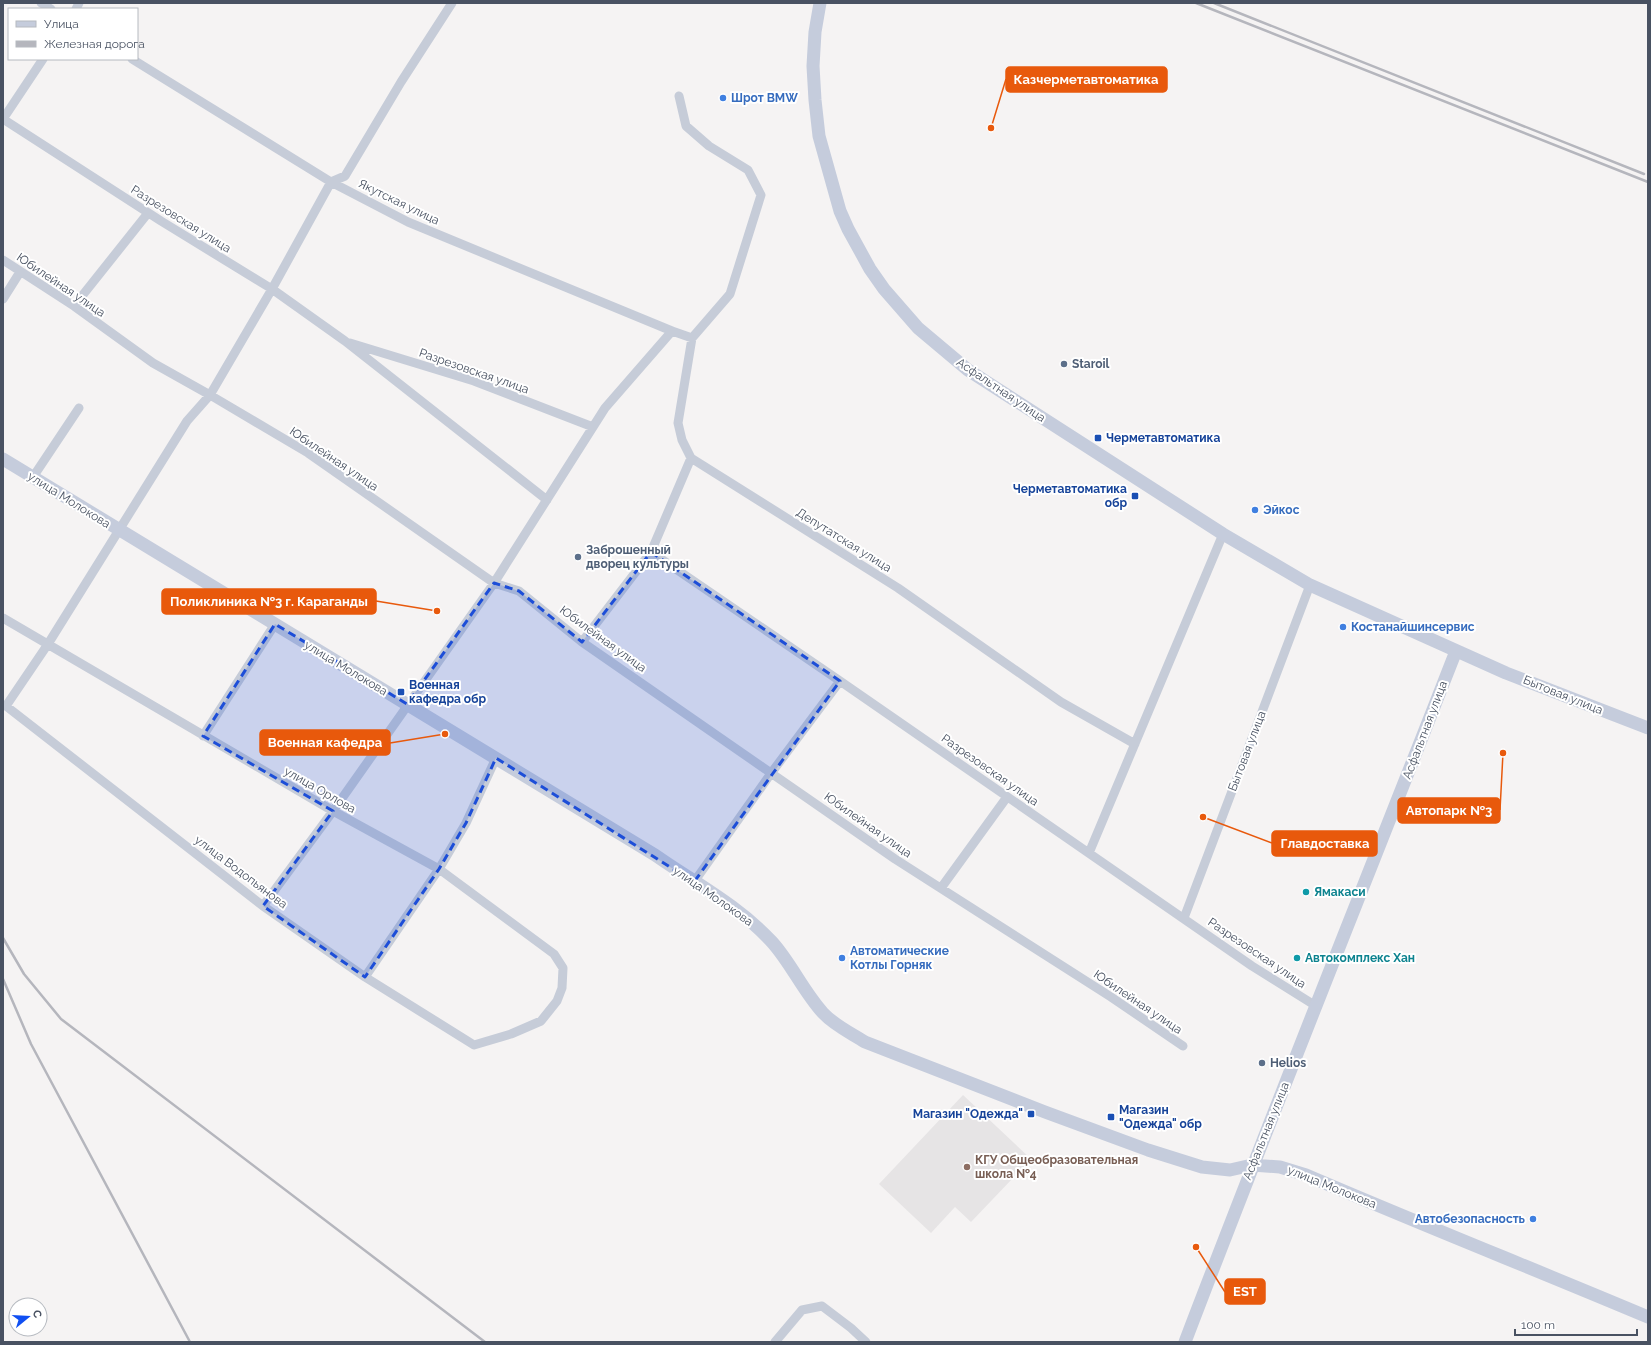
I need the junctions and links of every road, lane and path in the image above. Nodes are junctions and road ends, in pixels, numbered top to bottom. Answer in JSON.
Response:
{"nodes":[{"id":1,"x":452,"y":3,"type":"edge"},
{"id":2,"x":820,"y":3,"type":"edge"},
{"id":3,"x":42,"y":60,"type":"edge"},
{"id":4,"x":134,"y":60,"type":"edge"},
{"id":5,"x":679,"y":96,"type":"dead end"},
{"id":6,"x":3,"y":119,"type":"edge"},
{"id":7,"x":331,"y":182,"type":"junction"},
{"id":8,"x":148,"y":213,"type":"junction"},
{"id":9,"x":3,"y":260,"type":"edge"},
{"id":10,"x":20,"y":272,"type":"junction"},
{"id":11,"x":272,"y":289,"type":"junction"},
{"id":12,"x":3,"y":299,"type":"edge"},
{"id":13,"x":74,"y":306,"type":"junction"},
{"id":14,"x":672,"y":331,"type":"junction"},
{"id":15,"x":692,"y":338,"type":"junction"},
{"id":16,"x":345,"y":341,"type":"junction"},
{"id":17,"x":210,"y":395,"type":"junction"},
{"id":18,"x":79,"y":408,"type":"dead end"},
{"id":19,"x":593,"y":427,"type":"junction"},
{"id":20,"x":691,"y":458,"type":"junction"},
{"id":21,"x":3,"y":459,"type":"edge"},
{"id":22,"x":33,"y":477,"type":"junction"},
{"id":23,"x":547,"y":500,"type":"junction"},
{"id":24,"x":118,"y":530,"type":"junction"},
{"id":25,"x":1223,"y":534,"type":"junction"},
{"id":26,"x":651,"y":552,"type":"junction"},
{"id":27,"x":494,"y":583,"type":"junction"},
{"id":28,"x":1310,"y":585,"type":"junction"},
{"id":29,"x":3,"y":618,"type":"edge"},
{"id":30,"x":275,"y":624,"type":"junction"},
{"id":31,"x":582,"y":642,"type":"junction"},
{"id":32,"x":48,"y":644,"type":"junction"},
{"id":33,"x":1456,"y":651,"type":"junction"},
{"id":34,"x":840,"y":681,"type":"junction"},
{"id":35,"x":408,"y":704,"type":"junction"},
{"id":36,"x":1648,"y":728,"type":"edge"},
{"id":37,"x":203,"y":736,"type":"junction"},
{"id":38,"x":1135,"y":744,"type":"junction"},
{"id":39,"x":496,"y":758,"type":"junction"},
{"id":40,"x":772,"y":772,"type":"junction"},
{"id":41,"x":1007,"y":797,"type":"junction"},
{"id":42,"x":332,"y":811,"type":"junction"},
{"id":43,"x":1089,"y":853,"type":"junction"},
{"id":44,"x":439,"y":869,"type":"junction"},
{"id":45,"x":694,"y":882,"type":"junction"},
{"id":46,"x":941,"y":888,"type":"junction"},
{"id":47,"x":264,"y":906,"type":"junction"},
{"id":48,"x":1184,"y":918,"type":"junction"},
{"id":49,"x":365,"y":977,"type":"junction"},
{"id":50,"x":1316,"y":1006,"type":"junction"},
{"id":51,"x":541,"y":1021,"type":"joint"},
{"id":52,"x":1183,"y":1046,"type":"dead end"},
{"id":53,"x":1252,"y":1165,"type":"junction"},
{"id":54,"x":1648,"y":1316,"type":"edge"},
{"id":55,"x":775,"y":1342,"type":"edge"},
{"id":56,"x":866,"y":1342,"type":"edge"},
{"id":57,"x":1184,"y":1342,"type":"edge"}],
"edges":[{"from":1,"to":7,"type":"street"},
{"from":2,"to":25,"type":"main road","name":"Асфальтная улица"},
{"from":3,"to":6,"type":"street"},
{"from":4,"to":7,"type":"street","name":"Якутская улица"},
{"from":5,"to":15,"type":"street"},
{"from":6,"to":8,"type":"street","name":"Разрезовская улица"},
{"from":7,"to":11,"type":"street"},
{"from":7,"to":14,"type":"street","name":"Якутская улица"},
{"from":8,"to":11,"type":"street","name":"Разрезовская улица"},
{"from":8,"to":13,"type":"street"},
{"from":9,"to":10,"type":"street","name":"Юбилейная улица"},
{"from":10,"to":12,"type":"street"},
{"from":10,"to":13,"type":"street","name":"Юбилейная улица"},
{"from":11,"to":16,"type":"street","name":"Разрезовская улица"},
{"from":11,"to":17,"type":"street"},
{"from":13,"to":17,"type":"street","name":"Юбилейная улица"},
{"from":14,"to":15,"type":"street","name":"Якутская улица"},
{"from":14,"to":19,"type":"street"},
{"from":15,"to":20,"type":"street"},
{"from":16,"to":19,"type":"street","name":"Разрезовская улица"},
{"from":16,"to":23,"type":"street","name":"Разрезовская улица"},
{"from":17,"to":24,"type":"street"},
{"from":17,"to":27,"type":"street","name":"Юбилейная улица"},
{"from":18,"to":22,"type":"street"},
{"from":19,"to":23,"type":"street"},
{"from":20,"to":26,"type":"street"},
{"from":20,"to":38,"type":"street","name":"Депутатская улица"},
{"from":21,"to":22,"type":"main road","name":"улица Молокова"},
{"from":22,"to":24,"type":"main road","name":"улица Молокова"},
{"from":23,"to":27,"type":"street"},
{"from":24,"to":30,"type":"main road","name":"улица Молокова"},
{"from":24,"to":32,"type":"street"},
{"from":25,"to":28,"type":"main road","name":"Асфальтная улица"},
{"from":25,"to":38,"type":"street"},
{"from":26,"to":31,"type":"street"},
{"from":26,"to":34,"type":"street","name":"Разрезовская улица"},
{"from":27,"to":31,"type":"street","name":"Юбилейная улица"},
{"from":27,"to":35,"type":"street"},
{"from":28,"to":33,"type":"main road","name":"Асфальтная улица"},
{"from":28,"to":48,"type":"street","name":"Бытовая улица"},
{"from":29,"to":32,"type":"street","name":"улица Орлова"},
{"from":30,"to":35,"type":"main road","name":"улица Молокова"},
{"from":30,"to":37,"type":"street"},
{"from":31,"to":40,"type":"street","name":"Юбилейная улица"},
{"from":32,"to":37,"type":"street","name":"улица Орлова"},
{"from":32,"to":47,"type":"street","name":"улица Водопьянова"},
{"from":33,"to":36,"type":"main road","name":"Бытовая улица"},
{"from":33,"to":50,"type":"main road","name":"Асфальтная улица"},
{"from":34,"to":40,"type":"street"},
{"from":34,"to":41,"type":"street","name":"Разрезовская улица"},
{"from":35,"to":39,"type":"main road","name":"улица Молокова"},
{"from":35,"to":42,"type":"street"},
{"from":37,"to":42,"type":"street","name":"улица Орлова"},
{"from":38,"to":43,"type":"street"},
{"from":39,"to":44,"type":"street"},
{"from":39,"to":45,"type":"main road","name":"улица Молокова"},
{"from":40,"to":45,"type":"street"},
{"from":40,"to":46,"type":"street","name":"Юбилейная улица"},
{"from":41,"to":43,"type":"street","name":"Разрезовская улица"},
{"from":41,"to":46,"type":"street"},
{"from":42,"to":44,"type":"street","name":"улица Орлова"},
{"from":42,"to":47,"type":"street"},
{"from":43,"to":48,"type":"street","name":"Разрезовская улица"},
{"from":44,"to":49,"type":"street"},
{"from":44,"to":51,"type":"street","name":"улица Орлова"},
{"from":45,"to":53,"type":"main road","name":"улица Молокова"},
{"from":46,"to":52,"type":"street","name":"Юбилейная улица"},
{"from":47,"to":49,"type":"street","name":"улица Водопьянова"},
{"from":48,"to":50,"type":"street","name":"Разрезовская улица"},
{"from":49,"to":51,"type":"street","name":"улица Водопьянова"},
{"from":50,"to":53,"type":"main road","name":"Асфальтная улица"},
{"from":53,"to":54,"type":"main road","name":"улица Молокова"},
{"from":53,"to":57,"type":"main road","name":"Асфальтная улица"},
{"from":55,"to":56,"type":"street"}]}
